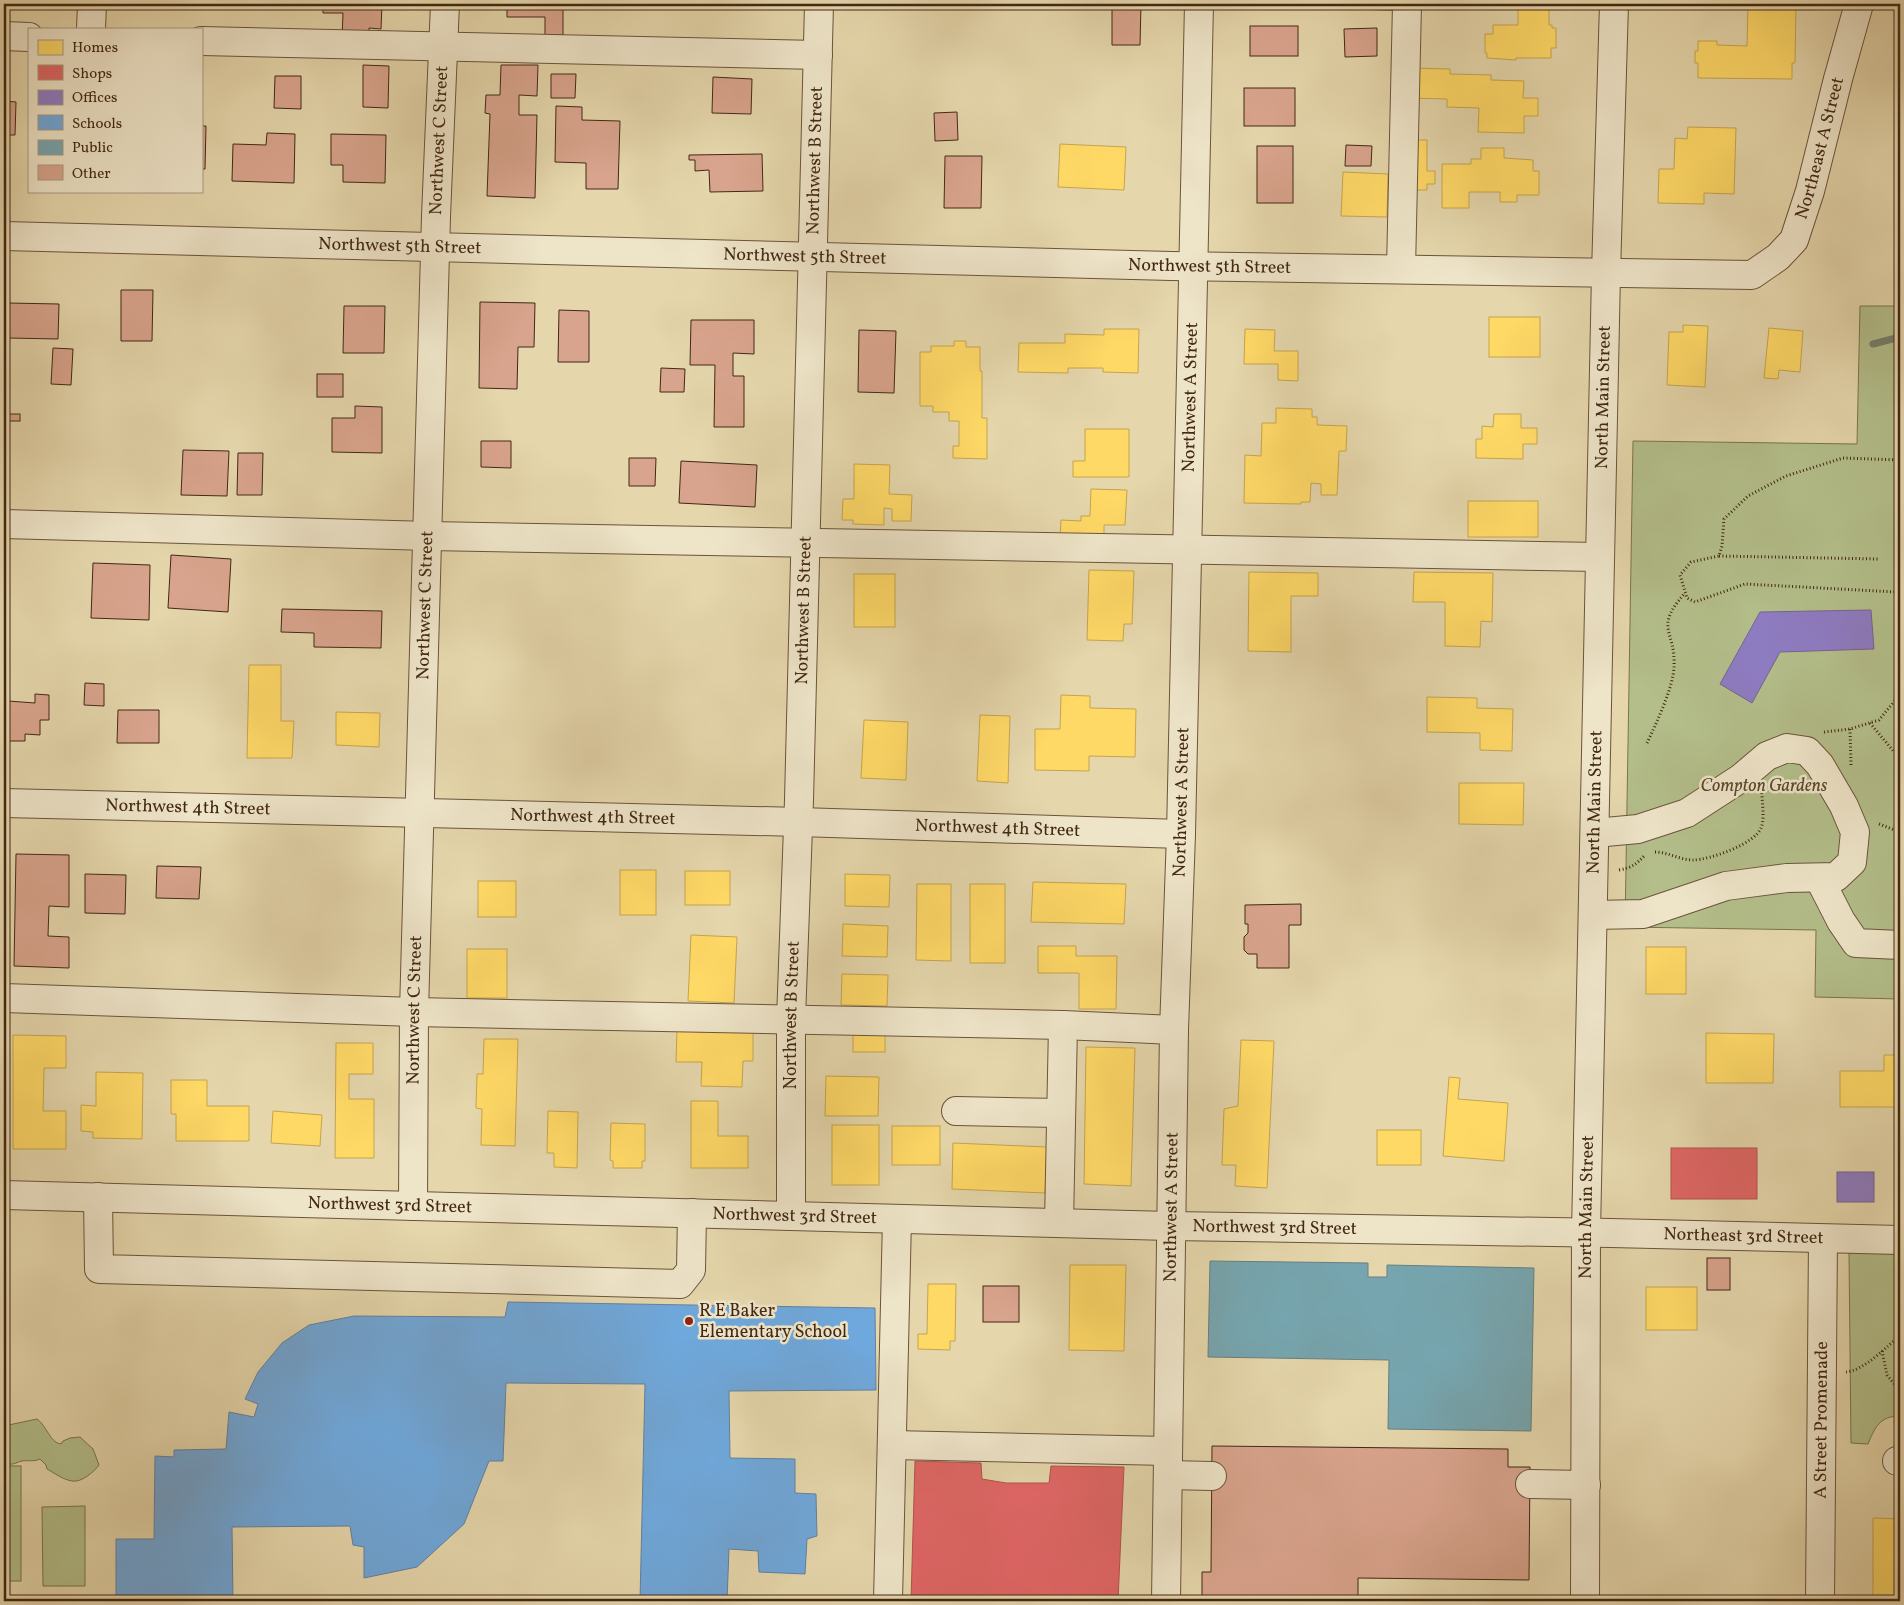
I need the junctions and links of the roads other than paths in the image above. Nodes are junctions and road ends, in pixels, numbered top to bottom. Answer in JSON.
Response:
{"nodes":[{"id":1,"x":92,"y":4,"type":"edge"},
{"id":2,"x":446,"y":4,"type":"edge"},
{"id":3,"x":819,"y":4,"type":"edge"},
{"id":4,"x":1199,"y":4,"type":"edge"},
{"id":5,"x":1407,"y":4,"type":"edge"},
{"id":6,"x":1614,"y":4,"type":"edge"},
{"id":7,"x":1859,"y":4,"type":"edge"},
{"id":8,"x":91,"y":28,"type":"edge"},
{"id":9,"x":4,"y":36,"type":"edge"},
{"id":10,"x":28,"y":37,"type":"edge"},
{"id":11,"x":202,"y":41,"type":"edge"},
{"id":12,"x":444,"y":46,"type":"junction"},
{"id":13,"x":818,"y":54,"type":"junction"},
{"id":14,"x":4,"y":236,"type":"edge"},
{"id":15,"x":436,"y":247,"type":"junction"},
{"id":16,"x":812,"y":257,"type":"junction"},
{"id":17,"x":1192,"y":267,"type":"junction"},
{"id":18,"x":1401,"y":269,"type":"junction"},
{"id":19,"x":1606,"y":273,"type":"junction"},
{"id":20,"x":1752,"y":275,"type":"joint"},
{"id":21,"x":4,"y":524,"type":"edge"},
{"id":22,"x":428,"y":536,"type":"junction"},
{"id":23,"x":805,"y":543,"type":"junction"},
{"id":24,"x":1186,"y":550,"type":"junction"},
{"id":25,"x":1600,"y":557,"type":"junction"},
{"id":26,"x":4,"y":803,"type":"edge"},
{"id":27,"x":421,"y":814,"type":"junction"},
{"id":28,"x":799,"y":822,"type":"junction"},
{"id":29,"x":1595,"y":833,"type":"junction"},
{"id":30,"x":1181,"y":834,"type":"junction"},
{"id":31,"x":1819,"y":878,"type":"junction"},
{"id":32,"x":1593,"y":915,"type":"junction"},
{"id":33,"x":1900,"y":945,"type":"edge"},
{"id":34,"x":4,"y":998,"type":"edge"},
{"id":35,"x":414,"y":1012,"type":"junction"},
{"id":36,"x":791,"y":1018,"type":"junction"},
{"id":37,"x":1063,"y":1025,"type":"junction"},
{"id":38,"x":1174,"y":1030,"type":"junction"},
{"id":39,"x":956,"y":1111,"type":"dead end"},
{"id":40,"x":1061,"y":1113,"type":"junction"},
{"id":41,"x":4,"y":1195,"type":"edge"},
{"id":42,"x":98,"y":1197,"type":"junction"},
{"id":43,"x":414,"y":1206,"type":"junction"},
{"id":44,"x":692,"y":1213,"type":"junction"},
{"id":45,"x":791,"y":1216,"type":"junction"},
{"id":46,"x":897,"y":1219,"type":"junction"},
{"id":47,"x":1059,"y":1223,"type":"junction"},
{"id":48,"x":1170,"y":1226,"type":"junction"},
{"id":49,"x":1586,"y":1233,"type":"junction"},
{"id":50,"x":1823,"y":1238,"type":"junction"},
{"id":51,"x":1900,"y":1240,"type":"edge"},
{"id":52,"x":892,"y":1445,"type":"junction"},
{"id":53,"x":1168,"y":1463,"type":"junction"},
{"id":54,"x":1212,"y":1476,"type":"dead end"},
{"id":55,"x":1530,"y":1484,"type":"dead end"},
{"id":56,"x":1586,"y":1485,"type":"junction"},
{"id":57,"x":888,"y":1601,"type":"edge"},
{"id":58,"x":1166,"y":1601,"type":"edge"},
{"id":59,"x":1585,"y":1601,"type":"edge"},
{"id":60,"x":1820,"y":1601,"type":"edge"}],
"edges":[{"from":1,"to":8,"type":"street"},
{"from":2,"to":12,"type":"street","name":"Northwest C Street"},
{"from":3,"to":13,"type":"street","name":"Northwest B Street"},
{"from":4,"to":17,"type":"street","name":"Northwest A Street"},
{"from":5,"to":18,"type":"street"},
{"from":6,"to":19,"type":"street","name":"North Main Street"},
{"from":7,"to":20,"type":"street","name":"Northeast A Street"},
{"from":9,"to":10,"type":"street"},
{"from":11,"to":12,"type":"street"},
{"from":12,"to":13,"type":"street"},
{"from":12,"to":15,"type":"street","name":"Northwest C Street"},
{"from":13,"to":16,"type":"street","name":"Northwest B Street"},
{"from":14,"to":15,"type":"street","name":"Northwest 5th Street"},
{"from":15,"to":16,"type":"street","name":"Northwest 5th Street"},
{"from":15,"to":22,"type":"street","name":"Northwest C Street"},
{"from":16,"to":17,"type":"street","name":"Northwest 5th Street"},
{"from":16,"to":23,"type":"street","name":"Northwest B Street"},
{"from":17,"to":18,"type":"street","name":"Northwest 5th Street"},
{"from":17,"to":24,"type":"street","name":"Northwest A Street"},
{"from":18,"to":19,"type":"street","name":"Northwest 5th Street"},
{"from":19,"to":20,"type":"street","name":"Northwest 5th Street"},
{"from":19,"to":25,"type":"street","name":"North Main Street"},
{"from":21,"to":22,"type":"street"},
{"from":22,"to":23,"type":"street"},
{"from":22,"to":27,"type":"street","name":"Northwest C Street"},
{"from":23,"to":24,"type":"street"},
{"from":23,"to":28,"type":"street","name":"Northwest B Street"},
{"from":24,"to":25,"type":"street"},
{"from":24,"to":30,"type":"street","name":"Northwest A Street"},
{"from":25,"to":29,"type":"street","name":"North Main Street"},
{"from":26,"to":27,"type":"street","name":"Northwest 4th Street"},
{"from":27,"to":28,"type":"street","name":"Northwest 4th Street"},
{"from":27,"to":35,"type":"street","name":"Northwest C Street"},
{"from":28,"to":30,"type":"street","name":"Northwest 4th Street"},
{"from":28,"to":36,"type":"street","name":"Northwest B Street"},
{"from":29,"to":31,"type":"street"},
{"from":29,"to":32,"type":"street","name":"North Main Street"},
{"from":30,"to":38,"type":"street","name":"Northwest A Street"},
{"from":31,"to":32,"type":"street"},
{"from":31,"to":33,"type":"street"},
{"from":32,"to":49,"type":"street","name":"North Main Street"},
{"from":34,"to":35,"type":"street"},
{"from":35,"to":36,"type":"street"},
{"from":35,"to":43,"type":"street","name":"Northwest C Street"},
{"from":36,"to":37,"type":"street"},
{"from":36,"to":45,"type":"street","name":"Northwest B Street"},
{"from":37,"to":38,"type":"street"},
{"from":37,"to":40,"type":"street"},
{"from":38,"to":48,"type":"street","name":"Northwest A Street"},
{"from":39,"to":40,"type":"street"},
{"from":40,"to":47,"type":"street"},
{"from":41,"to":42,"type":"street","name":"Northwest 3rd Street"},
{"from":42,"to":43,"type":"street","name":"Northwest 3rd Street"},
{"from":42,"to":44,"type":"street"},
{"from":43,"to":44,"type":"street","name":"Northwest 3rd Street"},
{"from":44,"to":45,"type":"street","name":"Northwest 3rd Street"},
{"from":45,"to":46,"type":"street","name":"Northwest 3rd Street"},
{"from":46,"to":47,"type":"street","name":"Northwest 3rd Street"},
{"from":46,"to":52,"type":"street"},
{"from":47,"to":48,"type":"street","name":"Northwest 3rd Street"},
{"from":48,"to":49,"type":"street","name":"Northwest 3rd Street"},
{"from":48,"to":53,"type":"street","name":"Northwest A Street"},
{"from":49,"to":50,"type":"street","name":"Northeast 3rd Street"},
{"from":49,"to":56,"type":"street","name":"North Main Street"},
{"from":50,"to":51,"type":"street","name":"Northeast 3rd Street"},
{"from":50,"to":60,"type":"street","name":"A Street Promenade"},
{"from":52,"to":53,"type":"street"},
{"from":52,"to":57,"type":"street"},
{"from":53,"to":54,"type":"street"},
{"from":53,"to":58,"type":"street","name":"Northwest A Street"},
{"from":55,"to":56,"type":"street"},
{"from":56,"to":59,"type":"street","name":"North Main Street"}]}
